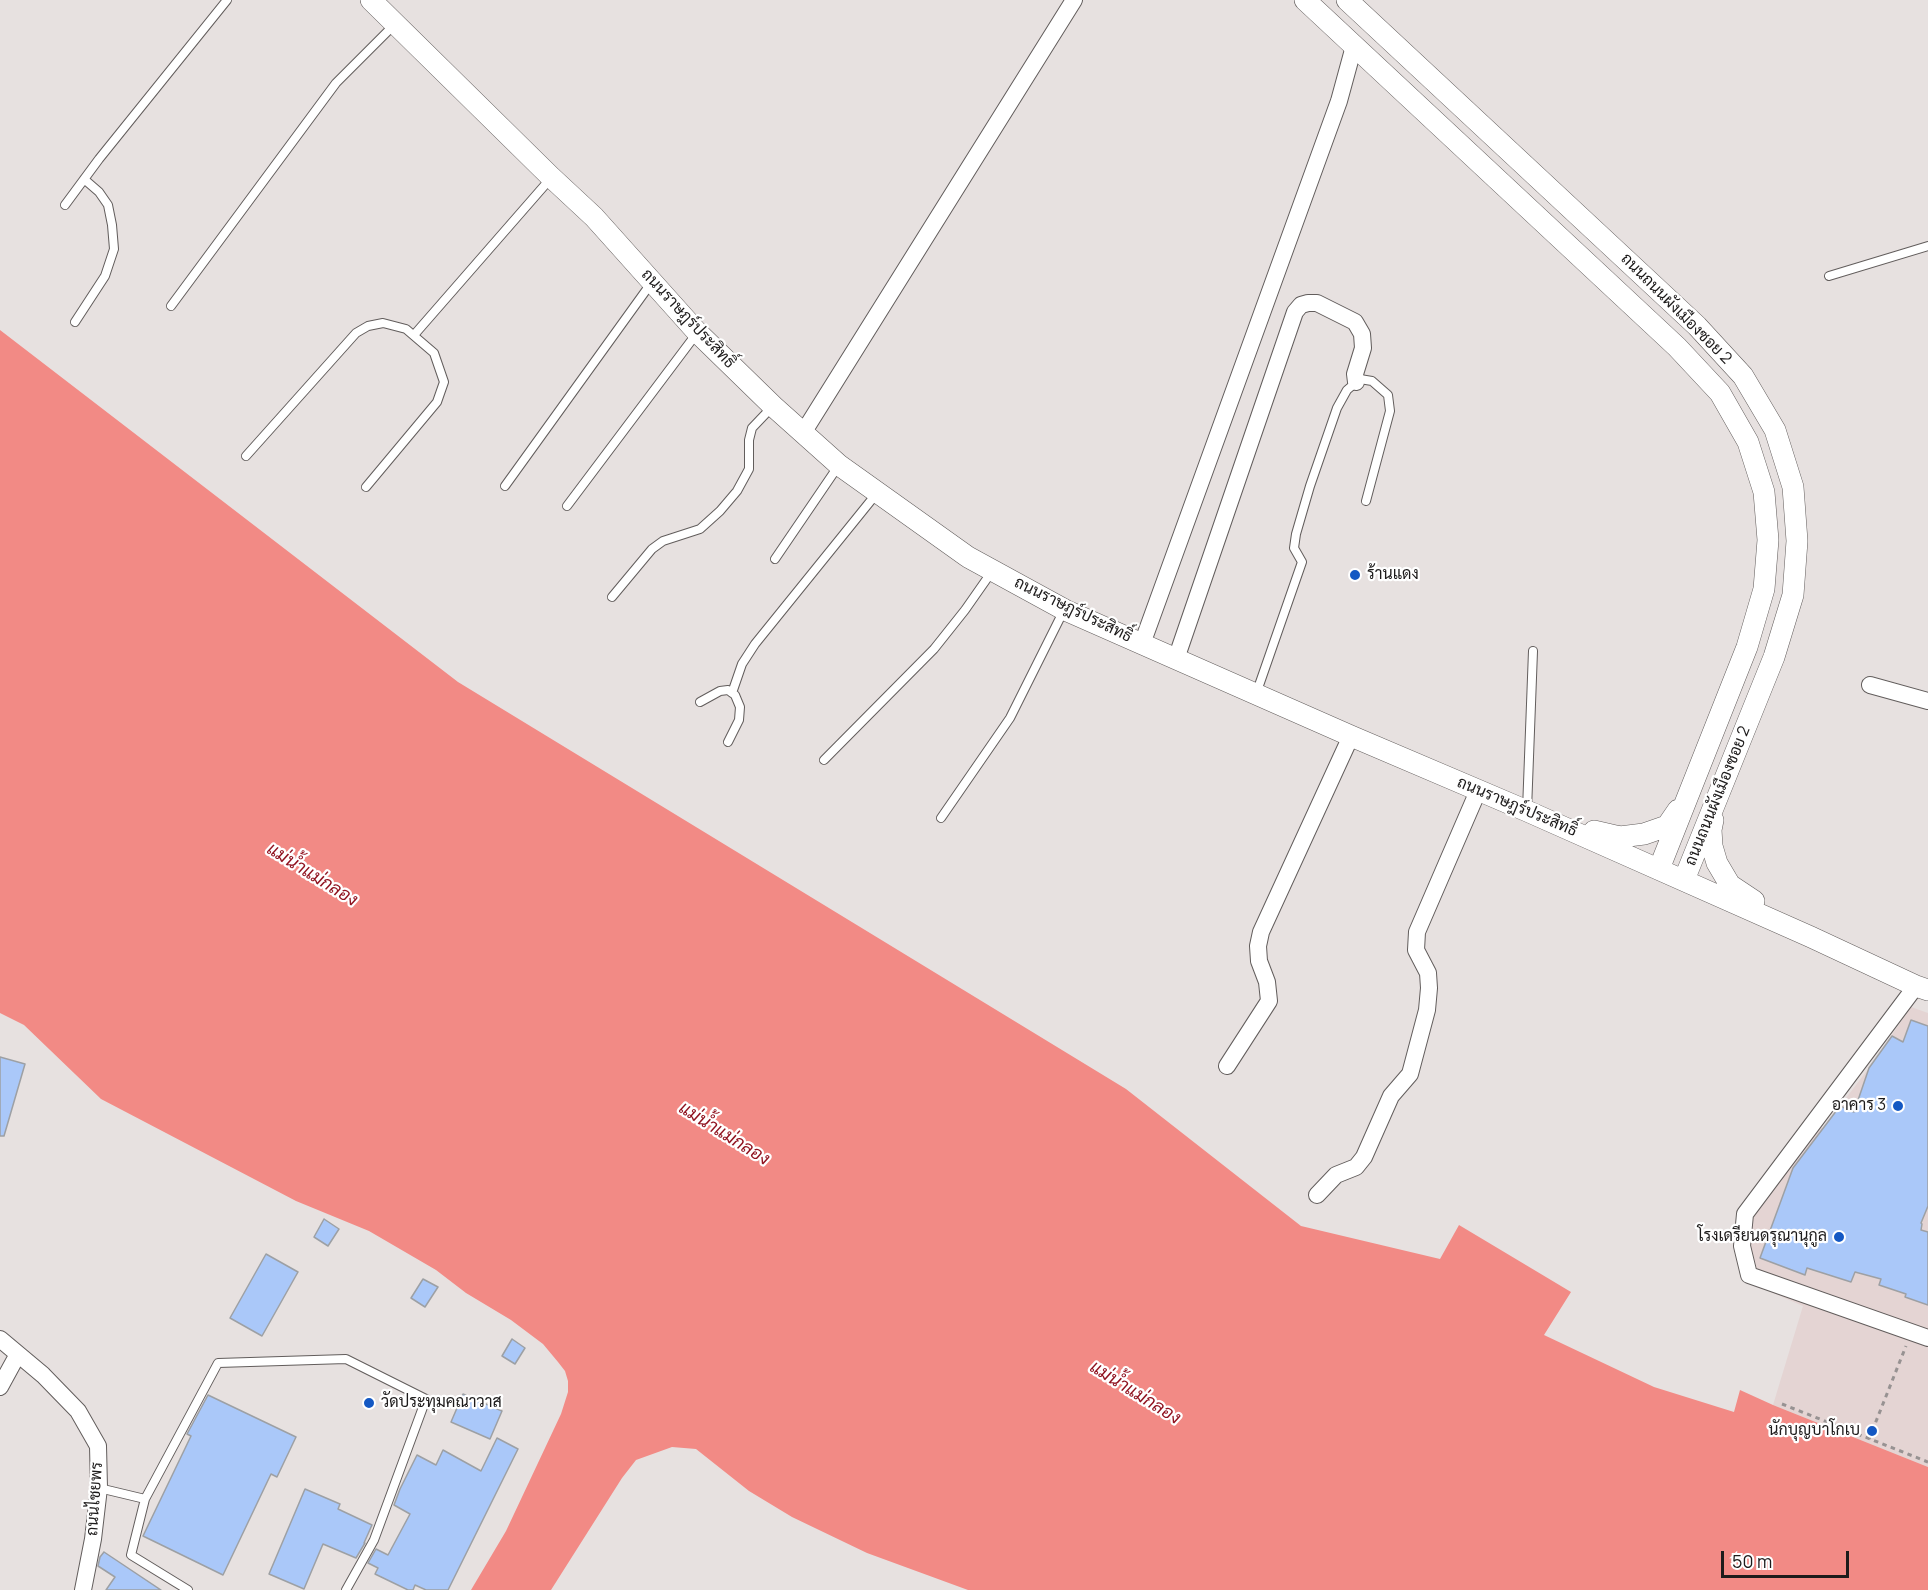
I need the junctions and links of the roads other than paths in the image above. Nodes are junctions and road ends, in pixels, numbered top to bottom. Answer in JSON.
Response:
{"nodes":[{"id":1,"x":226,"y":0,"type":"edge"},
{"id":2,"x":370,"y":0,"type":"edge"},
{"id":3,"x":1074,"y":0,"type":"edge"},
{"id":4,"x":1305,"y":0,"type":"edge"},
{"id":5,"x":1347,"y":0,"type":"edge"},
{"id":6,"x":395,"y":24,"type":"junction"},
{"id":7,"x":1382,"y":33,"type":"junction"},
{"id":8,"x":1359,"y":50,"type":"junction"},
{"id":9,"x":551,"y":177,"type":"junction"},
{"id":10,"x":84,"y":180,"type":"junction"},
{"id":11,"x":66,"y":205,"type":"dead end"},
{"id":12,"x":1928,"y":246,"type":"edge"},
{"id":13,"x":1829,"y":276,"type":"dead end"},
{"id":14,"x":653,"y":281,"type":"junction"},
{"id":15,"x":171,"y":306,"type":"dead end"},
{"id":16,"x":75,"y":322,"type":"dead end"},
{"id":17,"x":697,"y":332,"type":"junction"},
{"id":18,"x":414,"y":335,"type":"junction"},
{"id":19,"x":1356,"y":382,"type":"junction"},
{"id":20,"x":773,"y":406,"type":"junction"},
{"id":21,"x":803,"y":433,"type":"junction"},
{"id":22,"x":246,"y":456,"type":"dead end"},
{"id":23,"x":839,"y":465,"type":"junction"},
{"id":24,"x":505,"y":486,"type":"dead end"},
{"id":25,"x":366,"y":487,"type":"dead end"},
{"id":26,"x":878,"y":492,"type":"junction"},
{"id":27,"x":1366,"y":501,"type":"dead end"},
{"id":28,"x":567,"y":506,"type":"dead end"},
{"id":29,"x":775,"y":559,"type":"dead end"},
{"id":30,"x":993,"y":570,"type":"junction"},
{"id":31,"x":612,"y":597,"type":"dead end"},
{"id":32,"x":1065,"y":610,"type":"junction"},
{"id":33,"x":1142,"y":644,"type":"junction"},
{"id":34,"x":1533,"y":651,"type":"dead end"},
{"id":35,"x":1176,"y":659,"type":"junction"},
{"id":36,"x":1870,"y":684,"type":"dead end"},
{"id":37,"x":732,"y":693,"type":"junction"},
{"id":38,"x":1256,"y":694,"type":"junction"},
{"id":39,"x":1928,"y":701,"type":"edge"},
{"id":40,"x":700,"y":702,"type":"dead end"},
{"id":41,"x":1351,"y":736,"type":"junction"},
{"id":42,"x":728,"y":742,"type":"dead end"},
{"id":43,"x":824,"y":760,"type":"dead end"},
{"id":44,"x":1694,"y":782,"type":"junction"},
{"id":45,"x":1478,"y":791,"type":"junction"},
{"id":46,"x":1719,"y":794,"type":"junction"},
{"id":47,"x":1527,"y":811,"type":"junction"},
{"id":48,"x":940,"y":818,"type":"dead end"},
{"id":49,"x":1659,"y":869,"type":"junction"},
{"id":50,"x":1684,"y":880,"type":"junction"},
{"id":51,"x":1811,"y":937,"type":"junction"},
{"id":52,"x":1922,"y":988,"type":"edge"},
{"id":53,"x":1227,"y":1066,"type":"dead end"},
{"id":54,"x":1317,"y":1195,"type":"dead end"},
{"id":55,"x":1928,"y":1338,"type":"edge"},
{"id":56,"x":0,"y":1339,"type":"edge"},
{"id":57,"x":18,"y":1354,"type":"junction"},
{"id":58,"x":0,"y":1387,"type":"edge"},
{"id":59,"x":99,"y":1488,"type":"junction"},
{"id":60,"x":145,"y":1499,"type":"junction"},
{"id":61,"x":82,"y":1590,"type":"edge"},
{"id":62,"x":188,"y":1590,"type":"edge"},
{"id":63,"x":346,"y":1590,"type":"edge"}],
"edges":[{"from":1,"to":10,"type":"lane"},
{"from":2,"to":6,"type":"street","name":"ถนนราษฎร์ประสิทธิ์"},
{"from":3,"to":21,"type":"street"},
{"from":4,"to":8,"type":"street","name":"ถนนถนนผังเมืองซอย 2"},
{"from":5,"to":7,"type":"street","name":"ถนนถนนผังเมืองซอย 2"},
{"from":6,"to":9,"type":"street","name":"ถนนราษฎร์ประสิทธิ์"},
{"from":6,"to":15,"type":"lane"},
{"from":7,"to":8,"type":"street"},
{"from":7,"to":46,"type":"street","name":"ถนนถนนผังเมืองซอย 2"},
{"from":8,"to":33,"type":"street"},
{"from":8,"to":44,"type":"street","name":"ถนนถนนผังเมืองซอย 2"},
{"from":9,"to":14,"type":"street","name":"ถนนราษฎร์ประสิทธิ์"},
{"from":9,"to":18,"type":"lane"},
{"from":10,"to":11,"type":"lane"},
{"from":10,"to":16,"type":"lane"},
{"from":12,"to":13,"type":"lane"},
{"from":14,"to":17,"type":"street","name":"ถนนราษฎร์ประสิทธิ์"},
{"from":14,"to":24,"type":"lane"},
{"from":17,"to":20,"type":"street","name":"ถนนราษฎร์ประสิทธิ์"},
{"from":17,"to":28,"type":"lane"},
{"from":18,"to":22,"type":"lane"},
{"from":18,"to":25,"type":"lane"},
{"from":19,"to":27,"type":"lane"},
{"from":19,"to":35,"type":"street"},
{"from":19,"to":38,"type":"lane"},
{"from":20,"to":21,"type":"street","name":"ถนนราษฎร์ประสิทธิ์"},
{"from":20,"to":31,"type":"lane"},
{"from":21,"to":23,"type":"street","name":"ถนนราษฎร์ประสิทธิ์"},
{"from":23,"to":26,"type":"street","name":"ถนนราษฎร์ประสิทธิ์"},
{"from":23,"to":29,"type":"lane"},
{"from":26,"to":30,"type":"street","name":"ถนนราษฎร์ประสิทธิ์"},
{"from":26,"to":37,"type":"lane"},
{"from":30,"to":32,"type":"street","name":"ถนนราษฎร์ประสิทธิ์"},
{"from":30,"to":43,"type":"lane"},
{"from":32,"to":33,"type":"street","name":"ถนนราษฎร์ประสิทธิ์"},
{"from":32,"to":48,"type":"lane"},
{"from":33,"to":35,"type":"street","name":"ถนนราษฎร์ประสิทธิ์"},
{"from":34,"to":47,"type":"lane"},
{"from":35,"to":38,"type":"street","name":"ถนนราษฎร์ประสิทธิ์"},
{"from":36,"to":39,"type":"street"},
{"from":37,"to":40,"type":"lane"},
{"from":37,"to":42,"type":"lane"},
{"from":38,"to":41,"type":"street","name":"ถนนราษฎร์ประสิทธิ์"},
{"from":41,"to":45,"type":"street","name":"ถนนราษฎร์ประสิทธิ์"},
{"from":41,"to":53,"type":"street"},
{"from":44,"to":47,"type":"street"},
{"from":44,"to":49,"type":"street","name":"ถนนถนนผังเมืองซอย 2"},
{"from":45,"to":47,"type":"street","name":"ถนนราษฎร์ประสิทธิ์"},
{"from":45,"to":54,"type":"street"},
{"from":46,"to":50,"type":"street","name":"ถนนถนนผังเมืองซอย 2"},
{"from":46,"to":51,"type":"street"},
{"from":47,"to":49,"type":"street","name":"ถนนราษฎร์ประสิทธิ์"},
{"from":49,"to":50,"type":"street","name":"ถนนราษฎร์ประสิทธิ์"},
{"from":50,"to":51,"type":"street","name":"ถนนราษฎร์ประสิทธิ์"},
{"from":51,"to":52,"type":"street","name":"ถนนราษฎร์ประสิทธิ์"},
{"from":52,"to":55,"type":"street"},
{"from":56,"to":57,"type":"street","name":"ถนนไชยพร"},
{"from":57,"to":58,"type":"street"},
{"from":57,"to":59,"type":"street","name":"ถนนไชยพร"},
{"from":59,"to":60,"type":"lane"},
{"from":59,"to":61,"type":"street","name":"ถนนไชยพร"},
{"from":60,"to":62,"type":"lane"},
{"from":60,"to":63,"type":"lane"}]}
